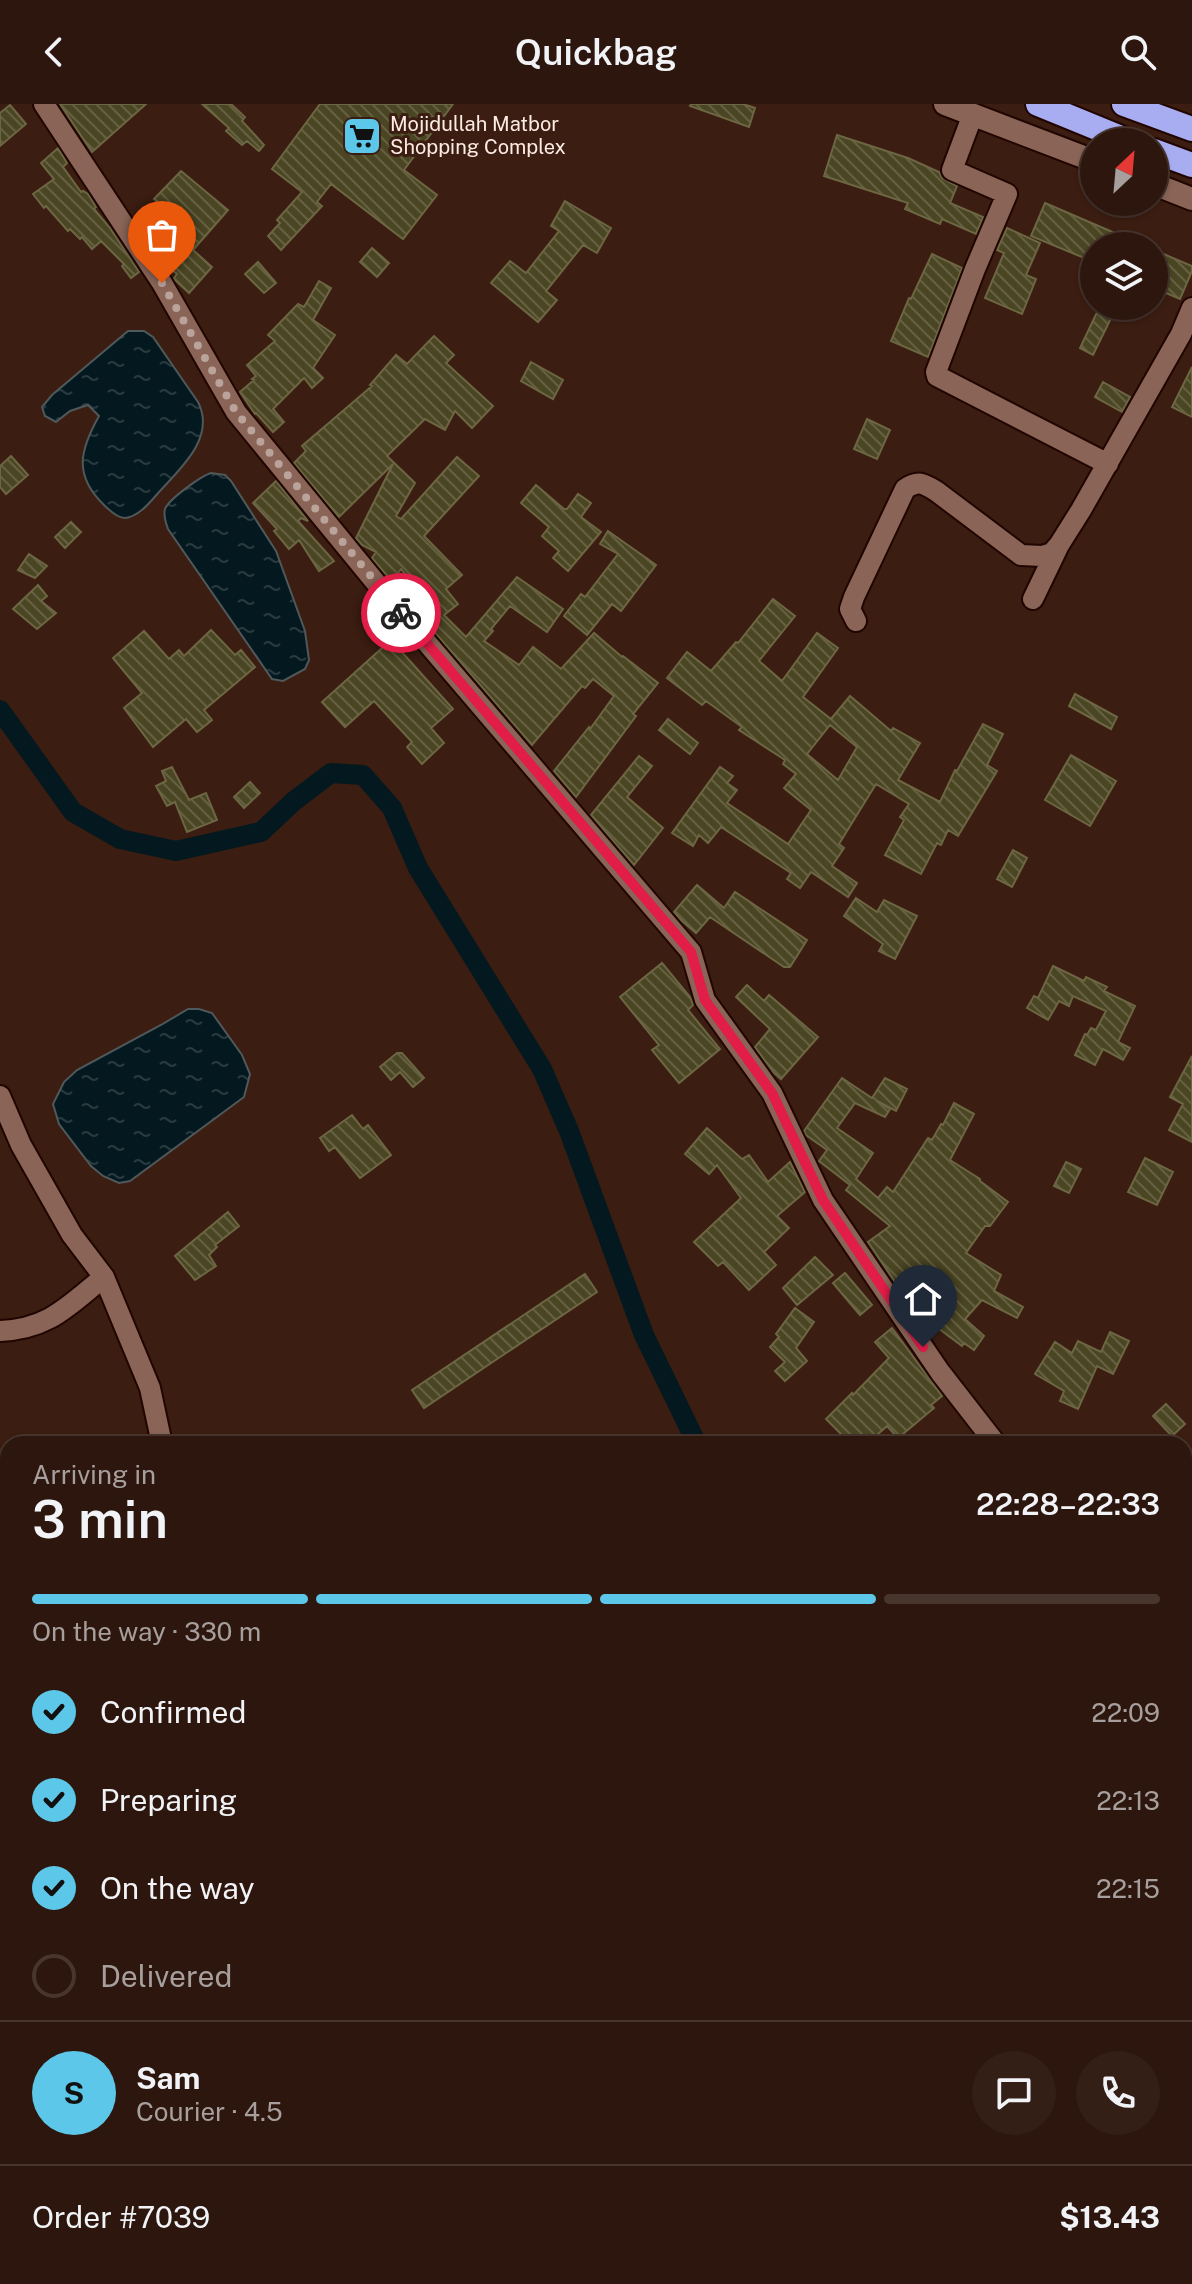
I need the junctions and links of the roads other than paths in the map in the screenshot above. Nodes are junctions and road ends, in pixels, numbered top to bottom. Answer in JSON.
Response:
{"nodes":[{"id":1,"x":44,"y":104,"type":"edge"},
{"id":2,"x":945,"y":104,"type":"edge"},
{"id":3,"x":1038,"y":104,"type":"edge"},
{"id":4,"x":1124,"y":104,"type":"edge"},
{"id":5,"x":973,"y":114,"type":"junction"},
{"id":6,"x":1097,"y":128,"type":"edge"},
{"id":7,"x":1192,"y":129,"type":"edge"},
{"id":8,"x":1080,"y":156,"type":"edge"},
{"id":9,"x":1168,"y":156,"type":"edge"},
{"id":10,"x":1192,"y":165,"type":"edge"},
{"id":11,"x":1168,"y":190,"type":"edge"},
{"id":12,"x":1192,"y":199,"type":"edge"},
{"id":13,"x":1192,"y":308,"type":"edge"},
{"id":14,"x":1108,"y":464,"type":"junction"},
{"id":15,"x":1059,"y":545,"type":"junction"},
{"id":16,"x":1033,"y":599,"type":"dead end"},
{"id":17,"x":856,"y":621,"type":"dead end"},
{"id":18,"x":0,"y":1096,"type":"edge"},
{"id":19,"x":104,"y":1277,"type":"junction"},
{"id":20,"x":0,"y":1331,"type":"edge"},
{"id":21,"x":160,"y":1436,"type":"edge"},
{"id":22,"x":990,"y":1436,"type":"edge"}],
"edges":[{"from":1,"to":22,"type":"street"},
{"from":2,"to":5,"type":"street"},
{"from":3,"to":6,"type":"highway"},
{"from":4,"to":7,"type":"highway"},
{"from":5,"to":8,"type":"street"},
{"from":5,"to":14,"type":"street"},
{"from":9,"to":10,"type":"highway"},
{"from":11,"to":12,"type":"street"},
{"from":13,"to":14,"type":"street"},
{"from":14,"to":15,"type":"street"},
{"from":15,"to":16,"type":"street"},
{"from":15,"to":17,"type":"street"},
{"from":18,"to":19,"type":"street"},
{"from":19,"to":20,"type":"street"},
{"from":19,"to":21,"type":"street"}]}
